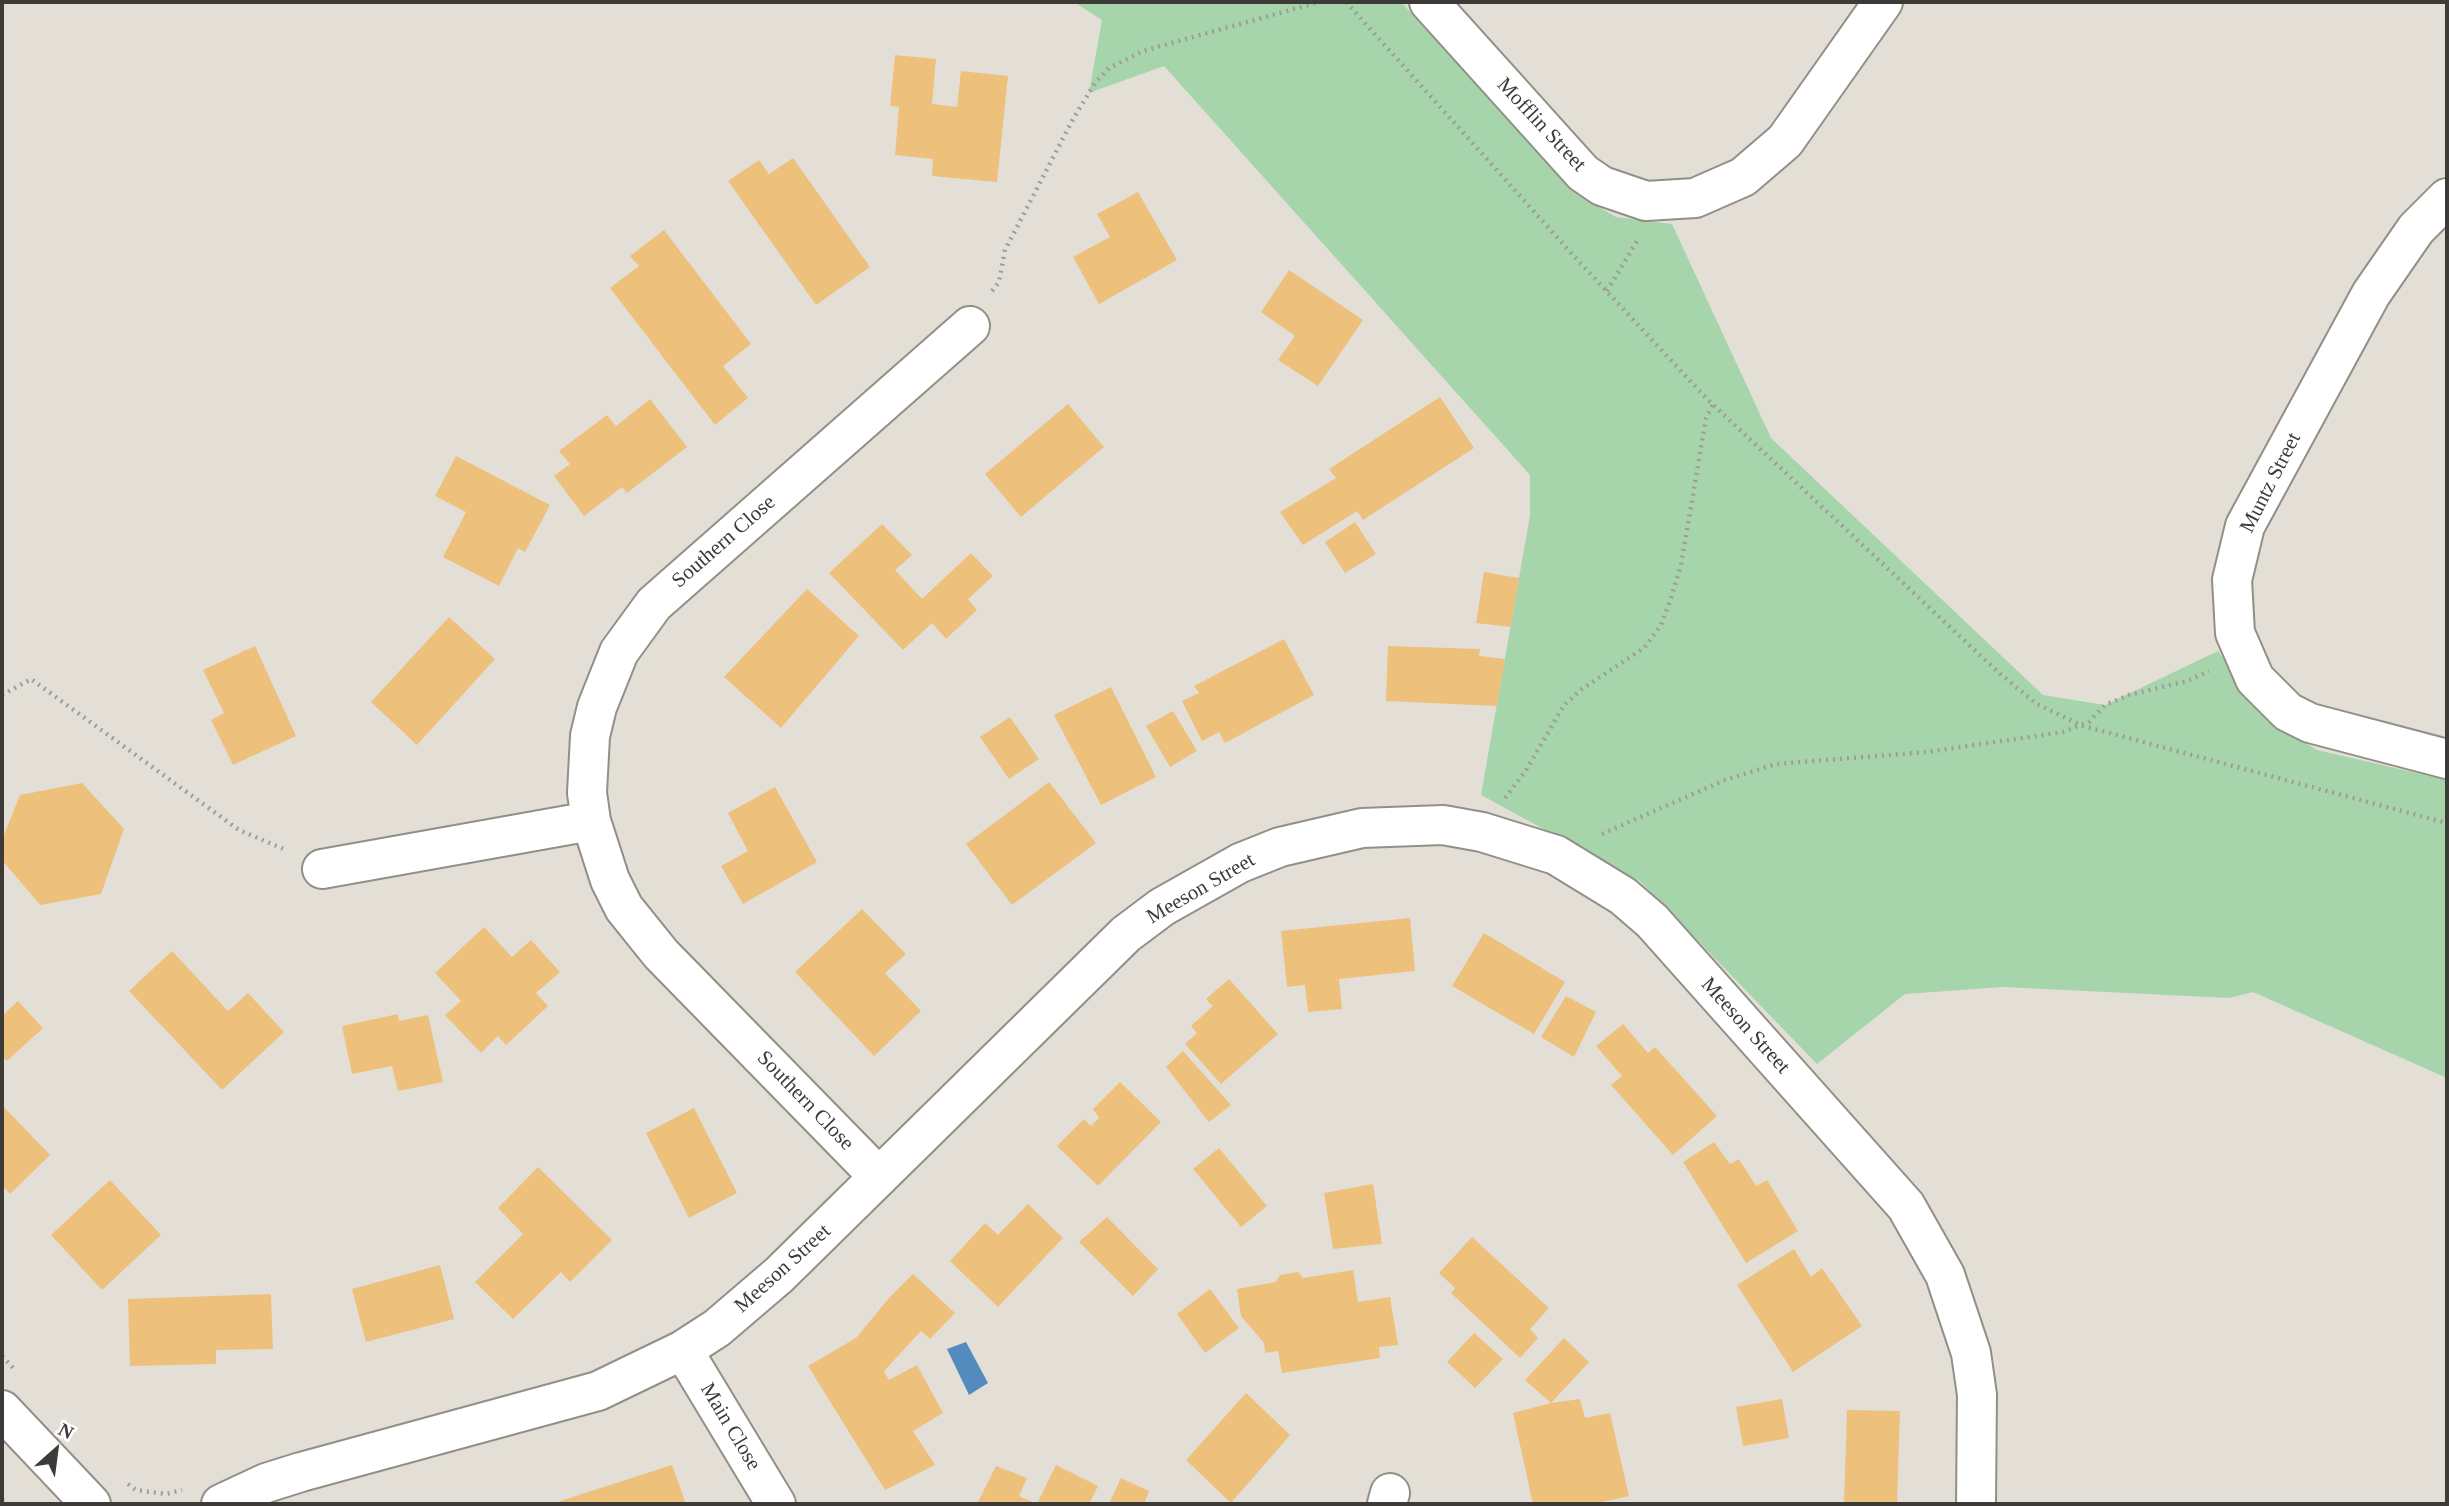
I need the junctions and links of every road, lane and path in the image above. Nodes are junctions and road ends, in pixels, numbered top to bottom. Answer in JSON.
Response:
{"nodes":[{"id":1,"x":1319,"y":2,"type":"edge"},
{"id":2,"x":1346,"y":2,"type":"edge"},
{"id":3,"x":1429,"y":2,"type":"edge"},
{"id":4,"x":1883,"y":2,"type":"edge"},
{"id":5,"x":2447,"y":198,"type":"edge"},
{"id":6,"x":1646,"y":201,"type":"junction"},
{"id":7,"x":1607,"y":291,"type":"junction"},
{"id":8,"x":970,"y":327,"type":"joint"},
{"id":9,"x":1713,"y":405,"type":"junction"},
{"id":10,"x":2245,"y":654,"type":"junction"},
{"id":11,"x":2,"y":695,"type":"edge"},
{"id":12,"x":2082,"y":726,"type":"junction"},
{"id":13,"x":2447,"y":760,"type":"edge"},
{"id":14,"x":591,"y":821,"type":"junction"},
{"id":15,"x":2447,"y":823,"type":"edge"},
{"id":16,"x":1482,"y":832,"type":"junction"},
{"id":17,"x":1567,"y":862,"type":"junction"},
{"id":18,"x":321,"y":869,"type":"joint"},
{"id":19,"x":879,"y":1177,"type":"junction"},
{"id":20,"x":683,"y":1350,"type":"junction"},
{"id":21,"x":2,"y":1410,"type":"edge"},
{"id":22,"x":2,"y":1499,"type":"edge"},
{"id":23,"x":6,"y":1504,"type":"edge"},
{"id":24,"x":91,"y":1504,"type":"edge"},
{"id":25,"x":221,"y":1504,"type":"edge"},
{"id":26,"x":776,"y":1504,"type":"edge"},
{"id":27,"x":1976,"y":1504,"type":"edge"}],
"edges":[{"from":1,"to":8,"type":"path"},
{"from":2,"to":7,"type":"path"},
{"from":3,"to":6,"type":"street","name":"Mofflin Street"},
{"from":4,"to":6,"type":"street","name":"Mofflin Street"},
{"from":5,"to":10,"type":"street","name":"Muntz Street"},
{"from":6,"to":7,"type":"path"},
{"from":7,"to":9,"type":"path"},
{"from":8,"to":14,"type":"street","name":"Southern Close"},
{"from":9,"to":12,"type":"path"},
{"from":9,"to":16,"type":"path"},
{"from":10,"to":12,"type":"path"},
{"from":10,"to":13,"type":"street","name":"Muntz Street"},
{"from":11,"to":18,"type":"path"},
{"from":12,"to":15,"type":"path"},
{"from":12,"to":17,"type":"path"},
{"from":14,"to":18,"type":"street"},
{"from":14,"to":19,"type":"street","name":"Southern Close"},
{"from":16,"to":17,"type":"street","name":"Meeson Street"},
{"from":16,"to":19,"type":"street","name":"Meeson Street"},
{"from":17,"to":27,"type":"street","name":"Meeson Street"},
{"from":19,"to":20,"type":"street","name":"Meeson Street"},
{"from":20,"to":25,"type":"street","name":"Meeson Street"},
{"from":20,"to":26,"type":"street","name":"Main Close"},
{"from":21,"to":24,"type":"street"},
{"from":22,"to":23,"type":"path"}]}
